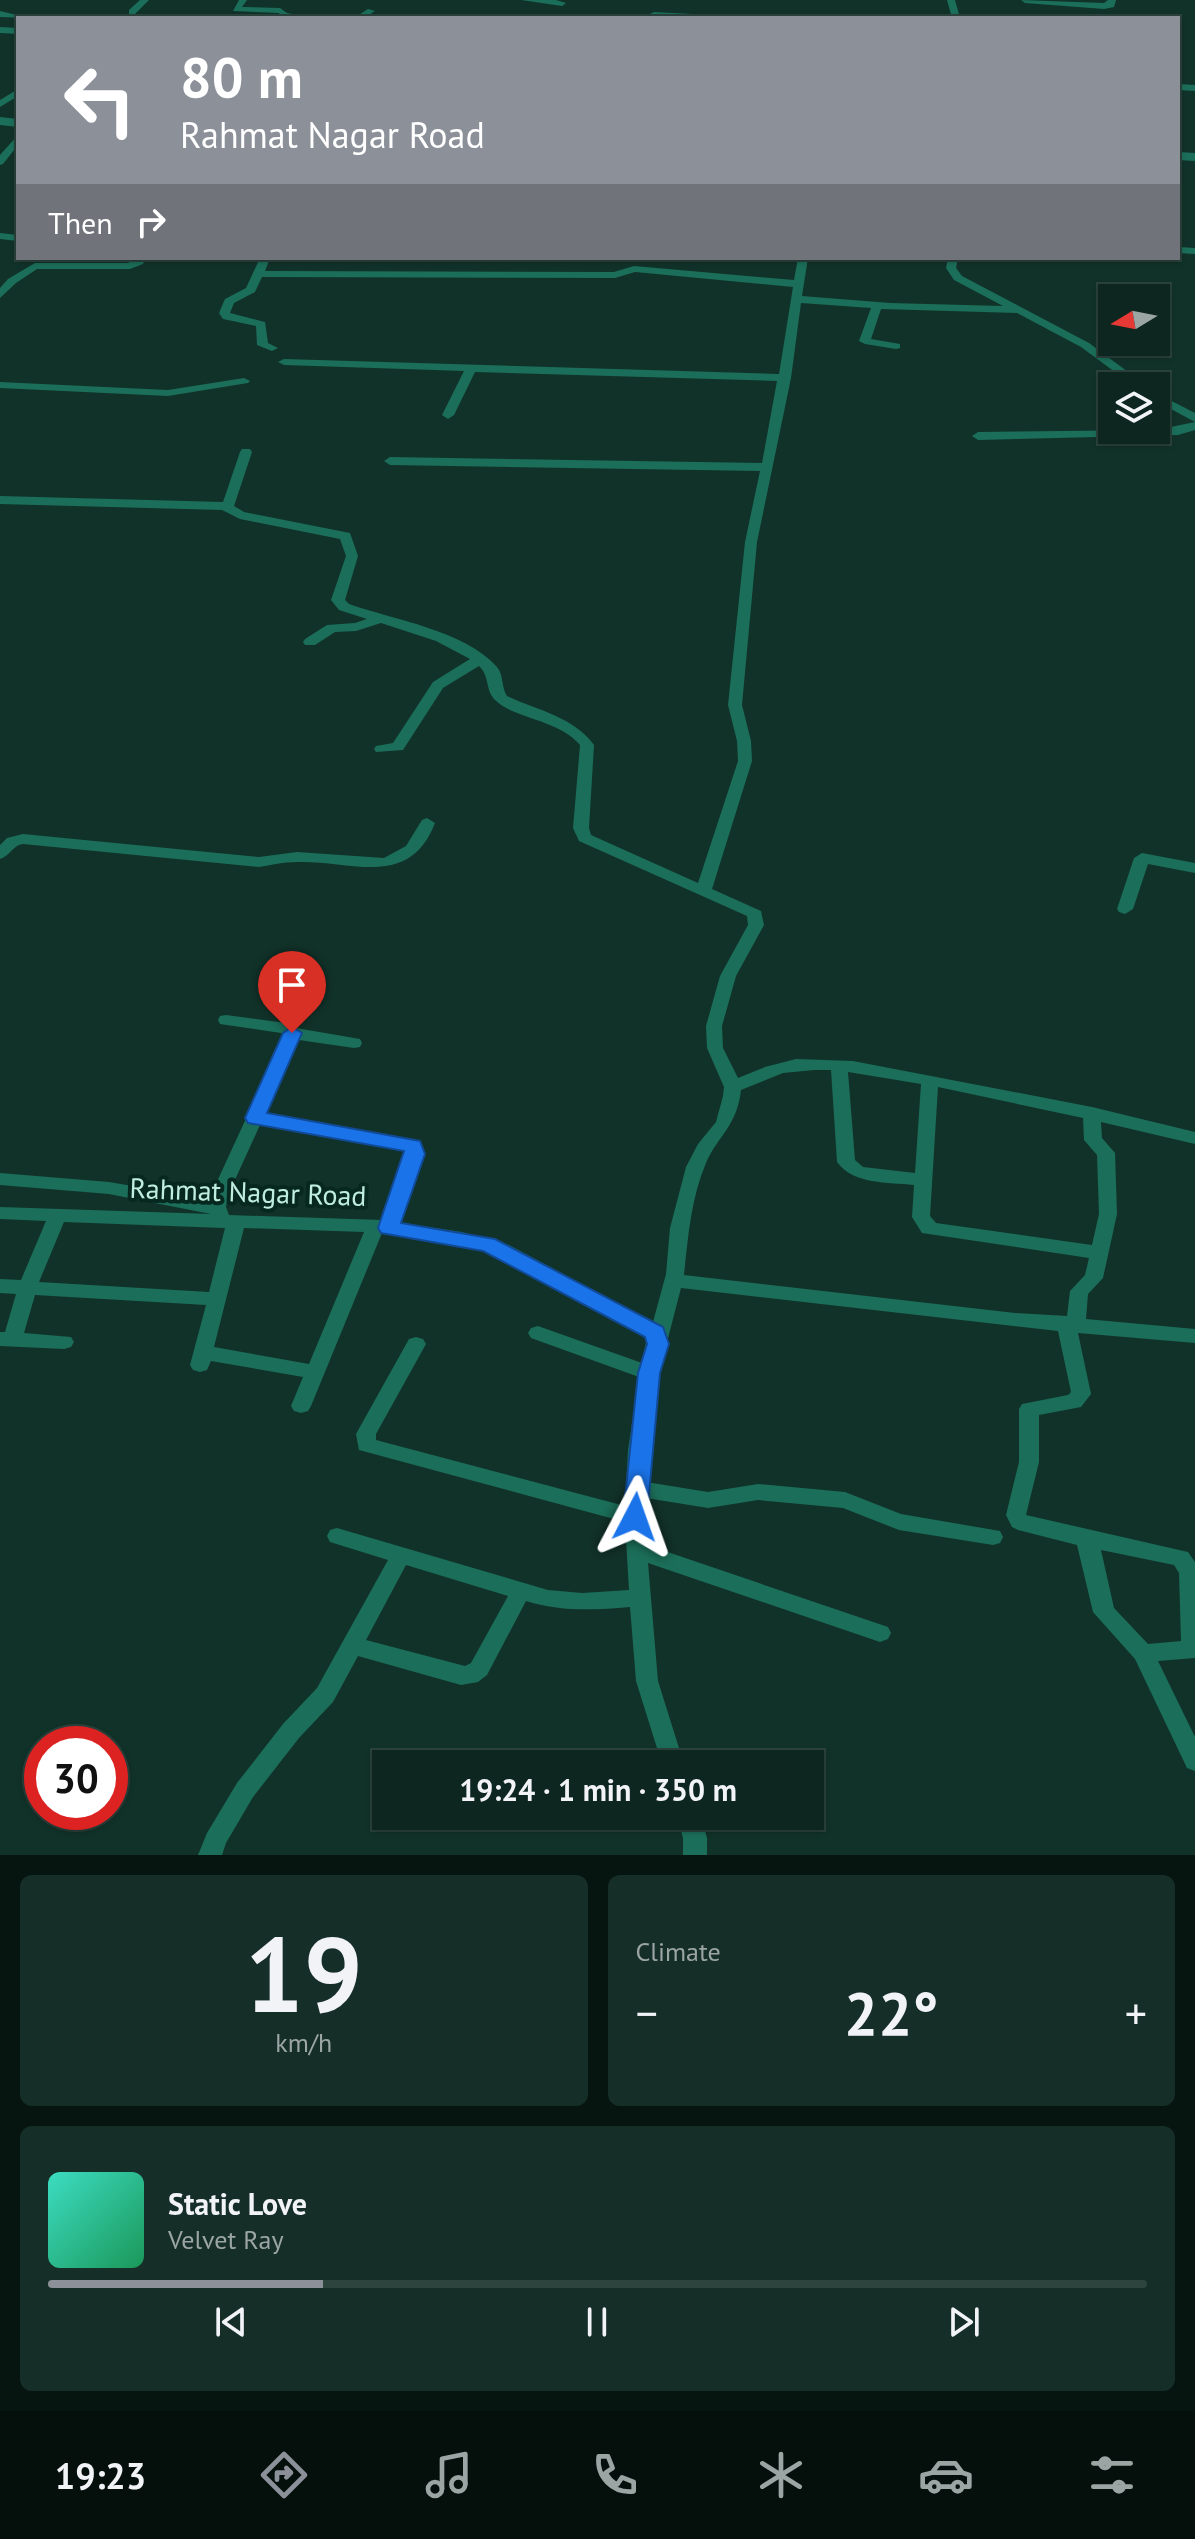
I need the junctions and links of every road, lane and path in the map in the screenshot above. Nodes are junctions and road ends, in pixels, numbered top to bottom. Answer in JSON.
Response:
{"nodes":[{"id":1,"x":145,"y":0,"type":"edge"},
{"id":2,"x":243,"y":0,"type":"edge"},
{"id":3,"x":525,"y":0,"type":"edge"},
{"id":4,"x":1025,"y":0,"type":"edge"},
{"id":5,"x":1112,"y":0,"type":"edge"},
{"id":6,"x":562,"y":2,"type":"edge"},
{"id":7,"x":371,"y":11,"type":"dead end"},
{"id":8,"x":132,"y":12,"type":"dead end"},
{"id":9,"x":293,"y":16,"type":"edge"},
{"id":10,"x":362,"y":16,"type":"edge"},
{"id":11,"x":651,"y":16,"type":"edge"},
{"id":12,"x":673,"y":16,"type":"edge"},
{"id":13,"x":16,"y":141,"type":"edge"},
{"id":14,"x":0,"y":162,"type":"edge"},
{"id":15,"x":140,"y":260,"type":"edge"},
{"id":16,"x":264,"y":260,"type":"edge"},
{"id":17,"x":803,"y":260,"type":"edge"},
{"id":18,"x":953,"y":260,"type":"edge"},
{"id":19,"x":258,"y":274,"type":"junction"},
{"id":20,"x":798,"y":284,"type":"junction"},
{"id":21,"x":0,"y":295,"type":"edge"},
{"id":22,"x":795,"y":299,"type":"junction"},
{"id":23,"x":877,"y":305,"type":"junction"},
{"id":24,"x":1023,"y":310,"type":"junction"},
{"id":25,"x":896,"y":346,"type":"dead end"},
{"id":26,"x":272,"y":348,"type":"dead end"},
{"id":27,"x":284,"y":362,"type":"dead end"},
{"id":28,"x":471,"y":369,"type":"junction"},
{"id":29,"x":1124,"y":372,"type":"edge"},
{"id":30,"x":785,"y":378,"type":"junction"},
{"id":31,"x":244,"y":381,"type":"dead end"},
{"id":32,"x":0,"y":385,"type":"edge"},
{"id":33,"x":1170,"y":404,"type":"edge"},
{"id":34,"x":448,"y":415,"type":"dead end"},
{"id":35,"x":1195,"y":418,"type":"edge"},
{"id":36,"x":1195,"y":426,"type":"edge"},
{"id":37,"x":978,"y":436,"type":"dead end"},
{"id":38,"x":246,"y":452,"type":"dead end"},
{"id":39,"x":390,"y":461,"type":"dead end"},
{"id":40,"x":765,"y":467,"type":"junction"},
{"id":41,"x":0,"y":500,"type":"edge"},
{"id":42,"x":225,"y":506,"type":"junction"},
{"id":43,"x":380,"y":619,"type":"junction"},
{"id":44,"x":310,"y":642,"type":"dead end"},
{"id":45,"x":479,"y":660,"type":"junction"},
{"id":46,"x":381,"y":749,"type":"dead end"},
{"id":47,"x":427,"y":823,"type":"dead end"},
{"id":48,"x":7,"y":837,"type":"edge"},
{"id":49,"x":0,"y":854,"type":"edge"},
{"id":50,"x":1195,"y":868,"type":"edge"},
{"id":51,"x":703,"y":892,"type":"junction"},
{"id":52,"x":1125,"y":909,"type":"dead end"},
{"id":53,"x":226,"y":1020,"type":"dead end"},
{"id":54,"x":292,"y":1033,"type":"junction"},
{"id":55,"x":354,"y":1043,"type":"dead end"},
{"id":56,"x":839,"y":1067,"type":"junction"},
{"id":57,"x":930,"y":1080,"type":"junction"},
{"id":58,"x":733,"y":1087,"type":"junction"},
{"id":59,"x":1092,"y":1113,"type":"junction"},
{"id":60,"x":255,"y":1118,"type":"junction"},
{"id":61,"x":1195,"y":1138,"type":"edge"},
{"id":62,"x":0,"y":1179,"type":"edge"},
{"id":63,"x":923,"y":1180,"type":"junction"},
{"id":64,"x":0,"y":1213,"type":"edge"},
{"id":65,"x":57,"y":1216,"type":"junction"},
{"id":66,"x":225,"y":1217,"type":"junction"},
{"id":67,"x":382,"y":1227,"type":"junction"},
{"id":68,"x":1099,"y":1253,"type":"junction"},
{"id":69,"x":673,"y":1280,"type":"junction"},
{"id":70,"x":0,"y":1286,"type":"edge"},
{"id":71,"x":27,"y":1288,"type":"junction"},
{"id":72,"x":217,"y":1299,"type":"junction"},
{"id":73,"x":1071,"y":1323,"type":"junction"},
{"id":74,"x":538,"y":1333,"type":"dead end"},
{"id":75,"x":1195,"y":1336,"type":"edge"},
{"id":76,"x":658,"y":1338,"type":"junction"},
{"id":77,"x":6,"y":1339,"type":"edge"},
{"id":78,"x":64,"y":1342,"type":"dead end"},
{"id":79,"x":416,"y":1344,"type":"dead end"},
{"id":80,"x":314,"y":1372,"type":"junction"},
{"id":81,"x":649,"y":1373,"type":"junction"},
{"id":82,"x":301,"y":1406,"type":"dead end"},
{"id":83,"x":636,"y":1488,"type":"junction"},
{"id":84,"x":635,"y":1517,"type":"junction"},
{"id":85,"x":337,"y":1536,"type":"dead end"},
{"id":86,"x":993,"y":1537,"type":"dead end"},
{"id":87,"x":1084,"y":1538,"type":"junction"},
{"id":88,"x":636,"y":1550,"type":"junction"},
{"id":89,"x":401,"y":1555,"type":"junction"},
{"id":90,"x":521,"y":1591,"type":"junction"},
{"id":91,"x":640,"y":1598,"type":"junction"},
{"id":92,"x":880,"y":1633,"type":"dead end"},
{"id":93,"x":352,"y":1645,"type":"junction"},
{"id":94,"x":1193,"y":1649,"type":"edge"},
{"id":95,"x":1143,"y":1653,"type":"junction"},
{"id":96,"x":669,"y":1750,"type":"edge"},
{"id":97,"x":1195,"y":1761,"type":"edge"},
{"id":98,"x":693,"y":1830,"type":"edge"},
{"id":99,"x":210,"y":1855,"type":"edge"},
{"id":100,"x":695,"y":1855,"type":"edge"}],
"edges":[{"from":1,"to":8,"type":"street"},
{"from":2,"to":9,"type":"street"},
{"from":3,"to":6,"type":"street"},
{"from":4,"to":5,"type":"street"},
{"from":7,"to":10,"type":"street"},
{"from":11,"to":12,"type":"street"},
{"from":13,"to":14,"type":"street"},
{"from":15,"to":21,"type":"street"},
{"from":16,"to":19,"type":"street"},
{"from":17,"to":20,"type":"street"},
{"from":18,"to":24,"type":"street"},
{"from":19,"to":20,"type":"street"},
{"from":19,"to":26,"type":"street"},
{"from":20,"to":22,"type":"street"},
{"from":22,"to":23,"type":"street"},
{"from":22,"to":30,"type":"street"},
{"from":23,"to":24,"type":"street"},
{"from":23,"to":25,"type":"street"},
{"from":24,"to":29,"type":"street"},
{"from":27,"to":28,"type":"street"},
{"from":28,"to":30,"type":"street"},
{"from":28,"to":34,"type":"street"},
{"from":30,"to":40,"type":"street"},
{"from":31,"to":32,"type":"street"},
{"from":33,"to":35,"type":"street"},
{"from":36,"to":37,"type":"street"},
{"from":38,"to":42,"type":"street"},
{"from":39,"to":40,"type":"street"},
{"from":40,"to":51,"type":"street"},
{"from":41,"to":42,"type":"street"},
{"from":42,"to":43,"type":"street"},
{"from":43,"to":44,"type":"street"},
{"from":43,"to":45,"type":"street"},
{"from":45,"to":46,"type":"street"},
{"from":45,"to":51,"type":"street"},
{"from":47,"to":48,"type":"street"},
{"from":48,"to":49,"type":"street"},
{"from":50,"to":52,"type":"street"},
{"from":51,"to":58,"type":"street"},
{"from":53,"to":54,"type":"street"},
{"from":54,"to":55,"type":"street"},
{"from":54,"to":60,"type":"street"},
{"from":56,"to":57,"type":"street"},
{"from":56,"to":58,"type":"street"},
{"from":56,"to":63,"type":"street"},
{"from":57,"to":59,"type":"street"},
{"from":57,"to":63,"type":"street"},
{"from":58,"to":69,"type":"street"},
{"from":59,"to":61,"type":"street"},
{"from":59,"to":68,"type":"street"},
{"from":60,"to":66,"type":"street"},
{"from":60,"to":67,"type":"street"},
{"from":62,"to":66,"type":"street"},
{"from":63,"to":68,"type":"street"},
{"from":64,"to":65,"type":"street","name":"Rahmat Nagar Road"},
{"from":65,"to":66,"type":"street","name":"Rahmat Nagar Road"},
{"from":65,"to":71,"type":"street"},
{"from":66,"to":67,"type":"street","name":"Rahmat Nagar Road"},
{"from":66,"to":72,"type":"street"},
{"from":67,"to":76,"type":"street","name":"Rahmat Nagar Road"},
{"from":67,"to":80,"type":"street"},
{"from":68,"to":73,"type":"street"},
{"from":69,"to":73,"type":"street"},
{"from":69,"to":76,"type":"street"},
{"from":70,"to":71,"type":"street"},
{"from":71,"to":72,"type":"street"},
{"from":71,"to":77,"type":"street"},
{"from":72,"to":80,"type":"street"},
{"from":73,"to":75,"type":"street"},
{"from":73,"to":87,"type":"street"},
{"from":74,"to":81,"type":"street"},
{"from":76,"to":81,"type":"street"},
{"from":77,"to":78,"type":"street"},
{"from":79,"to":84,"type":"street"},
{"from":80,"to":82,"type":"street"},
{"from":81,"to":83,"type":"street"},
{"from":83,"to":84,"type":"street"},
{"from":83,"to":86,"type":"street"},
{"from":84,"to":88,"type":"street"},
{"from":85,"to":89,"type":"street"},
{"from":87,"to":94,"type":"street"},
{"from":87,"to":95,"type":"street"},
{"from":88,"to":91,"type":"street"},
{"from":88,"to":92,"type":"street"},
{"from":89,"to":90,"type":"street"},
{"from":89,"to":93,"type":"street"},
{"from":90,"to":91,"type":"street"},
{"from":90,"to":93,"type":"street"},
{"from":91,"to":96,"type":"street"},
{"from":93,"to":99,"type":"street"},
{"from":94,"to":95,"type":"street"},
{"from":95,"to":97,"type":"street"},
{"from":98,"to":100,"type":"street"}]}
